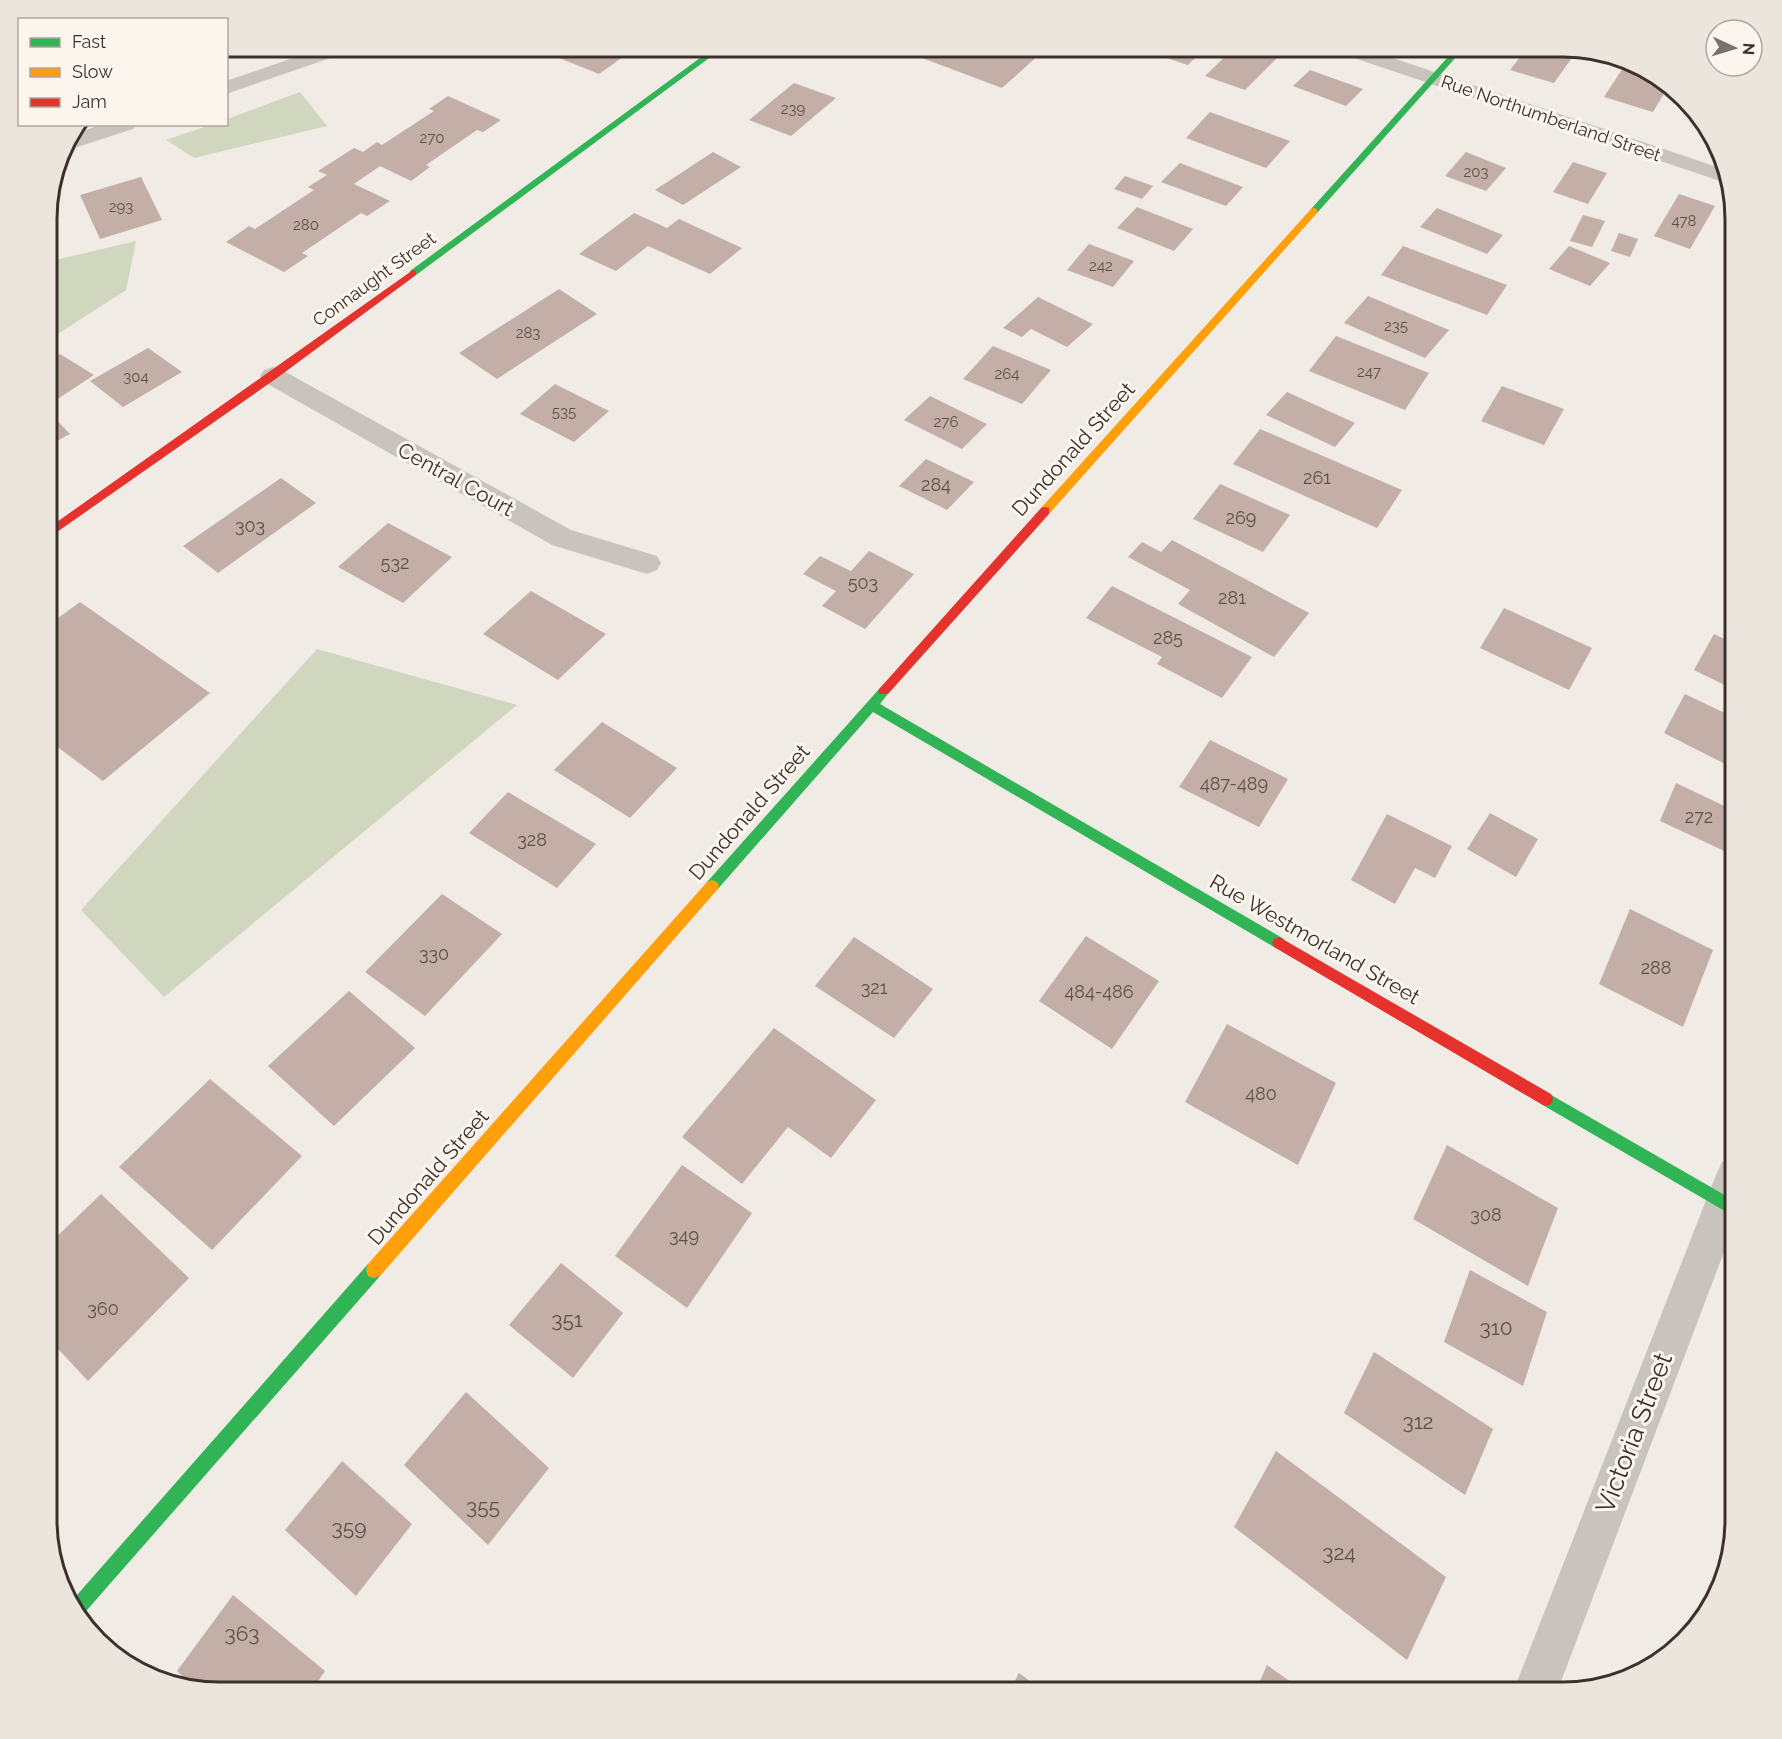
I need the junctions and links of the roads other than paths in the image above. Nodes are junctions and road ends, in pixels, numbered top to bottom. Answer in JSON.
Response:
{"nodes":[{"id":1,"x":313,"y":57,"type":"edge"},
{"id":2,"x":706,"y":57,"type":"edge"},
{"id":3,"x":1370,"y":57,"type":"edge"},
{"id":4,"x":1452,"y":57,"type":"edge"},
{"id":5,"x":1434,"y":78,"type":"junction"},
{"id":6,"x":228,"y":87,"type":"edge"},
{"id":7,"x":120,"y":126,"type":"edge"},
{"id":8,"x":77,"y":142,"type":"edge"},
{"id":9,"x":1718,"y":175,"type":"edge"},
{"id":10,"x":273,"y":376,"type":"junction"},
{"id":11,"x":57,"y":529,"type":"edge"},
{"id":12,"x":647,"y":563,"type":"dead end"},
{"id":13,"x":872,"y":705,"type":"junction"},
{"id":14,"x":1725,"y":1191,"type":"edge"},
{"id":15,"x":1725,"y":1213,"type":"edge"},
{"id":16,"x":81,"y":1604,"type":"edge"},
{"id":17,"x":1539,"y":1682,"type":"edge"}],
"edges":[{"from":1,"to":6,"type":"street"},
{"from":2,"to":10,"type":"street","name":"Connaught Street"},
{"from":3,"to":5,"type":"street","name":"Rue Northumberland Street"},
{"from":4,"to":5,"type":"street","name":"Dundonald Street"},
{"from":5,"to":9,"type":"street","name":"Rue Northumberland Street"},
{"from":5,"to":13,"type":"street","name":"Dundonald Street"},
{"from":7,"to":8,"type":"street"},
{"from":10,"to":11,"type":"street","name":"Connaught Street"},
{"from":10,"to":12,"type":"street","name":"Central Court"},
{"from":13,"to":14,"type":"street","name":"Rue Westmorland Street"},
{"from":13,"to":16,"type":"street","name":"Dundonald Street"},
{"from":15,"to":17,"type":"street","name":"Victoria Street"}]}
